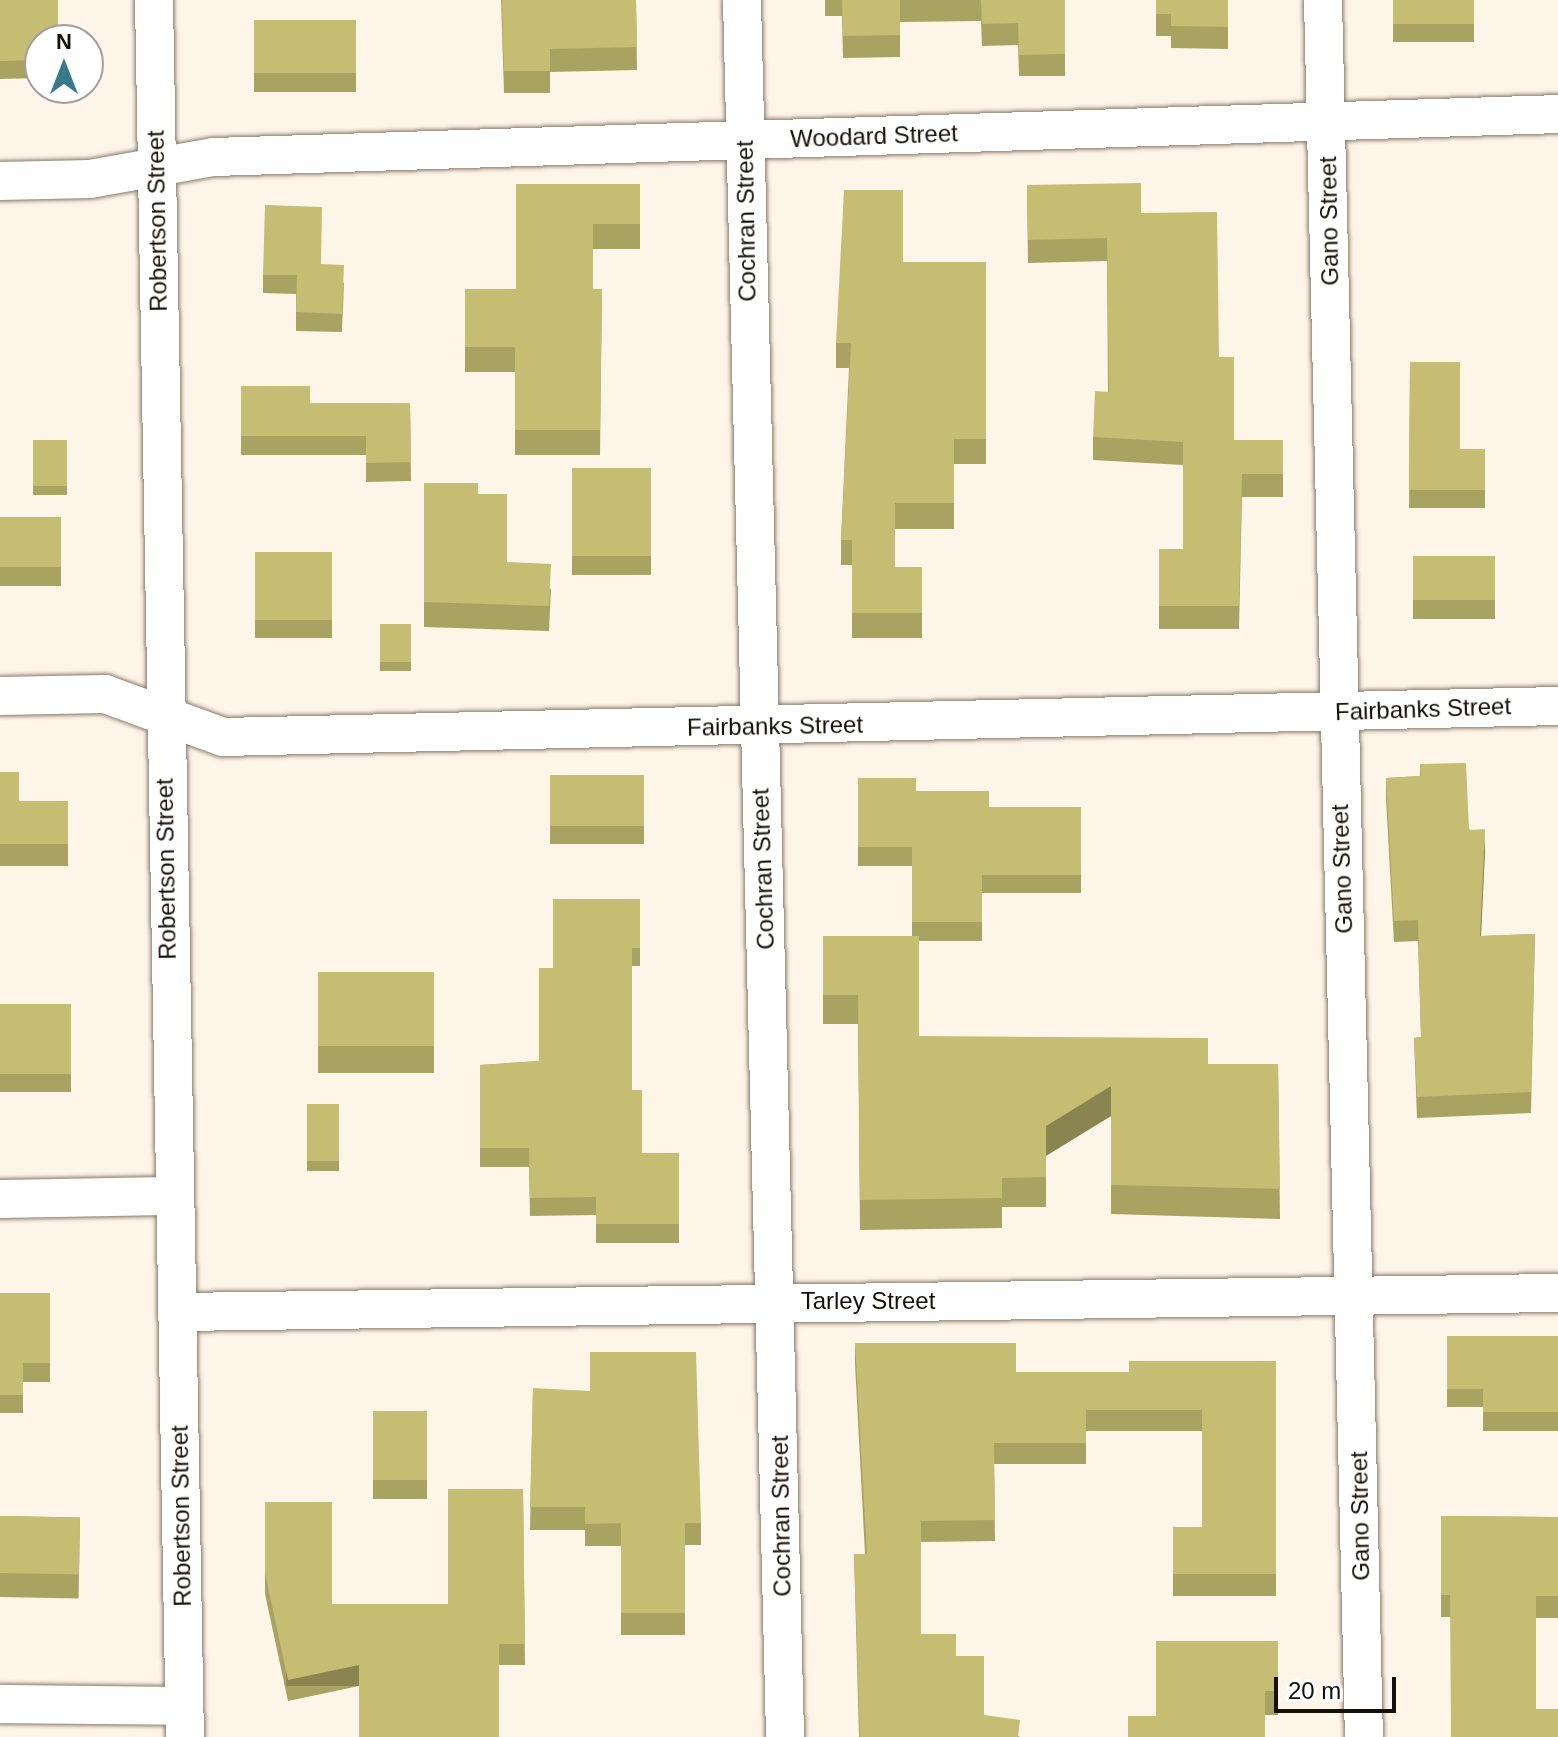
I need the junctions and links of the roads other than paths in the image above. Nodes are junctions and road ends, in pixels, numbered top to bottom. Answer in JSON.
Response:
{"nodes":[{"id":1,"x":154,"y":0,"type":"edge"},
{"id":2,"x":742,"y":0,"type":"edge"},
{"id":3,"x":1323,"y":0,"type":"edge"},
{"id":4,"x":1558,"y":114,"type":"edge"},
{"id":5,"x":1327,"y":123,"type":"junction"},
{"id":6,"x":745,"y":140,"type":"junction"},
{"id":7,"x":156,"y":168,"type":"junction"},
{"id":8,"x":0,"y":181,"type":"edge"},
{"id":9,"x":0,"y":696,"type":"edge"},
{"id":10,"x":1558,"y":706,"type":"edge"},
{"id":11,"x":1336,"y":712,"type":"junction"},
{"id":12,"x":162,"y":718,"type":"junction"},
{"id":13,"x":758,"y":727,"type":"junction"},
{"id":14,"x":175,"y":1196,"type":"junction"},
{"id":15,"x":0,"y":1199,"type":"edge"},
{"id":16,"x":1558,"y":1293,"type":"edge"},
{"id":17,"x":1355,"y":1297,"type":"junction"},
{"id":18,"x":777,"y":1301,"type":"junction"},
{"id":19,"x":178,"y":1312,"type":"junction"},
{"id":20,"x":0,"y":1704,"type":"edge"},
{"id":21,"x":184,"y":1721,"type":"edge"},
{"id":22,"x":785,"y":1737,"type":"edge"},
{"id":23,"x":1364,"y":1737,"type":"edge"}],
"edges":[{"from":1,"to":7,"type":"street","name":"Robertson Street"},
{"from":2,"to":6,"type":"street","name":"Cochran Street"},
{"from":3,"to":5,"type":"street","name":"Gano Street"},
{"from":4,"to":5,"type":"street","name":"Woodard Street"},
{"from":5,"to":6,"type":"street","name":"Woodard Street"},
{"from":5,"to":11,"type":"street","name":"Gano Street"},
{"from":6,"to":7,"type":"street","name":"Woodard Street"},
{"from":6,"to":13,"type":"street","name":"Cochran Street"},
{"from":7,"to":8,"type":"street","name":"Woodard Street"},
{"from":7,"to":12,"type":"street","name":"Robertson Street"},
{"from":9,"to":12,"type":"street","name":"Fairbanks Street"},
{"from":10,"to":11,"type":"street","name":"Fairbanks Street"},
{"from":11,"to":13,"type":"street","name":"Fairbanks Street"},
{"from":11,"to":17,"type":"street","name":"Gano Street"},
{"from":12,"to":13,"type":"street","name":"Fairbanks Street"},
{"from":12,"to":14,"type":"street","name":"Robertson Street"},
{"from":13,"to":18,"type":"street","name":"Cochran Street"},
{"from":14,"to":15,"type":"street"},
{"from":14,"to":19,"type":"street","name":"Robertson Street"},
{"from":16,"to":17,"type":"street","name":"Tarley Street"},
{"from":17,"to":18,"type":"street","name":"Tarley Street"},
{"from":17,"to":23,"type":"street","name":"Gano Street"},
{"from":18,"to":19,"type":"street","name":"Tarley Street"},
{"from":18,"to":22,"type":"street","name":"Cochran Street"},
{"from":19,"to":21,"type":"street","name":"Robertson Street"},
{"from":20,"to":21,"type":"street"}]}
